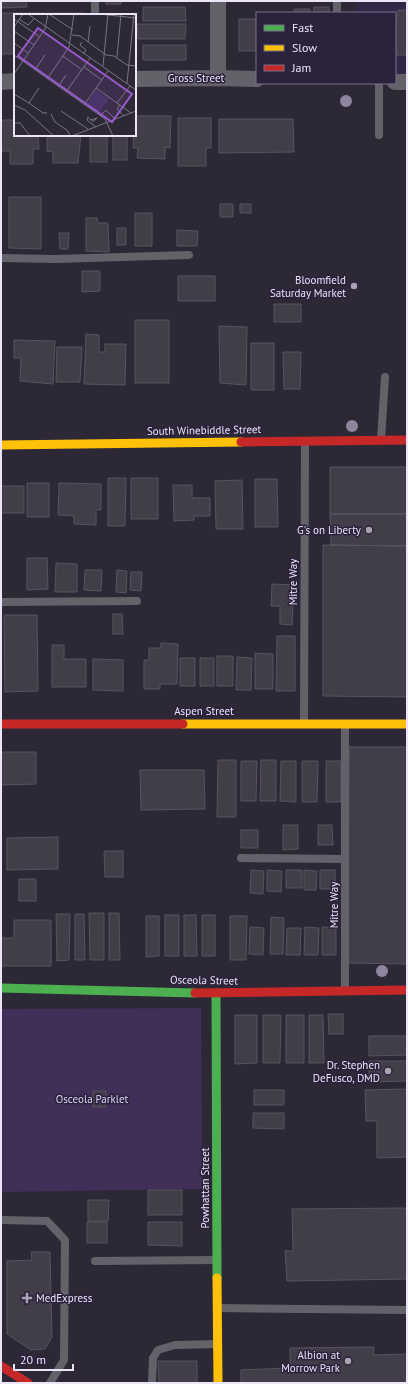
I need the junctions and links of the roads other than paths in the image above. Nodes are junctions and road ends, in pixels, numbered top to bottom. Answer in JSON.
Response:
{"nodes":[{"id":1,"x":95,"y":1,"type":"edge"},
{"id":2,"x":218,"y":1,"type":"edge"},
{"id":3,"x":337,"y":1,"type":"edge"},
{"id":4,"x":337,"y":12,"type":"edge"},
{"id":5,"x":95,"y":14,"type":"edge"},
{"id":6,"x":218,"y":78,"type":"junction"},
{"id":7,"x":136,"y":79,"type":"edge"},
{"id":8,"x":256,"y":79,"type":"edge"},
{"id":9,"x":14,"y":81,"type":"edge"},
{"id":10,"x":1,"y":82,"type":"edge"},
{"id":11,"x":396,"y":82,"type":"edge"},
{"id":12,"x":407,"y":82,"type":"edge"},
{"id":13,"x":379,"y":84,"type":"edge"},
{"id":14,"x":379,"y":135,"type":"dead end"},
{"id":15,"x":190,"y":255,"type":"dead end"},
{"id":16,"x":1,"y":258,"type":"edge"},
{"id":17,"x":385,"y":377,"type":"dead end"},
{"id":18,"x":381,"y":440,"type":"junction"},
{"id":19,"x":407,"y":440,"type":"edge"},
{"id":20,"x":305,"y":441,"type":"junction"},
{"id":21,"x":1,"y":444,"type":"edge"},
{"id":22,"x":137,"y":601,"type":"dead end"},
{"id":23,"x":1,"y":602,"type":"edge"},
{"id":24,"x":304,"y":723,"type":"junction"},
{"id":25,"x":345,"y":723,"type":"junction"},
{"id":26,"x":1,"y":724,"type":"edge"},
{"id":27,"x":407,"y":724,"type":"edge"},
{"id":28,"x":240,"y":858,"type":"dead end"},
{"id":29,"x":345,"y":860,"type":"junction"},
{"id":30,"x":1,"y":988,"type":"edge"},
{"id":31,"x":407,"y":990,"type":"edge"},
{"id":32,"x":345,"y":991,"type":"junction"},
{"id":33,"x":216,"y":993,"type":"junction"},
{"id":34,"x":1,"y":1220,"type":"edge"},
{"id":35,"x":94,"y":1260,"type":"dead end"},
{"id":36,"x":217,"y":1260,"type":"junction"},
{"id":37,"x":218,"y":1308,"type":"junction"},
{"id":38,"x":407,"y":1310,"type":"edge"},
{"id":39,"x":218,"y":1344,"type":"junction"},
{"id":40,"x":1,"y":1366,"type":"edge"},
{"id":41,"x":28,"y":1383,"type":"edge"},
{"id":42,"x":50,"y":1383,"type":"edge"},
{"id":43,"x":152,"y":1383,"type":"edge"},
{"id":44,"x":218,"y":1383,"type":"edge"}],
"edges":[{"from":1,"to":5,"type":"lane"},
{"from":2,"to":6,"type":"street"},
{"from":3,"to":4,"type":"lane"},
{"from":6,"to":7,"type":"street","name":"Gross Street"},
{"from":6,"to":8,"type":"street","name":"Gross Street"},
{"from":9,"to":10,"type":"street"},
{"from":11,"to":12,"type":"street"},
{"from":13,"to":14,"type":"lane"},
{"from":15,"to":16,"type":"lane"},
{"from":17,"to":18,"type":"lane"},
{"from":18,"to":19,"type":"street","name":"South Winebiddle Street"},
{"from":18,"to":20,"type":"street","name":"South Winebiddle Street"},
{"from":20,"to":21,"type":"street","name":"South Winebiddle Street"},
{"from":20,"to":24,"type":"lane","name":"Mitre Way"},
{"from":22,"to":23,"type":"lane"},
{"from":24,"to":25,"type":"street","name":"Aspen Street"},
{"from":24,"to":26,"type":"street","name":"Aspen Street"},
{"from":25,"to":27,"type":"street","name":"Aspen Street"},
{"from":25,"to":29,"type":"lane","name":"Mitre Way"},
{"from":28,"to":29,"type":"lane"},
{"from":29,"to":32,"type":"lane","name":"Mitre Way"},
{"from":30,"to":33,"type":"street","name":"Osceola Street"},
{"from":31,"to":32,"type":"street","name":"Osceola Street"},
{"from":32,"to":33,"type":"street","name":"Osceola Street"},
{"from":33,"to":36,"type":"street","name":"Powhattan Street"},
{"from":34,"to":42,"type":"lane"},
{"from":35,"to":36,"type":"lane"},
{"from":36,"to":37,"type":"street","name":"Powhattan Street"},
{"from":37,"to":38,"type":"lane"},
{"from":37,"to":39,"type":"street","name":"Powhattan Street"},
{"from":39,"to":43,"type":"lane"},
{"from":39,"to":44,"type":"street","name":"Powhattan Street"},
{"from":40,"to":41,"type":"street"}]}
